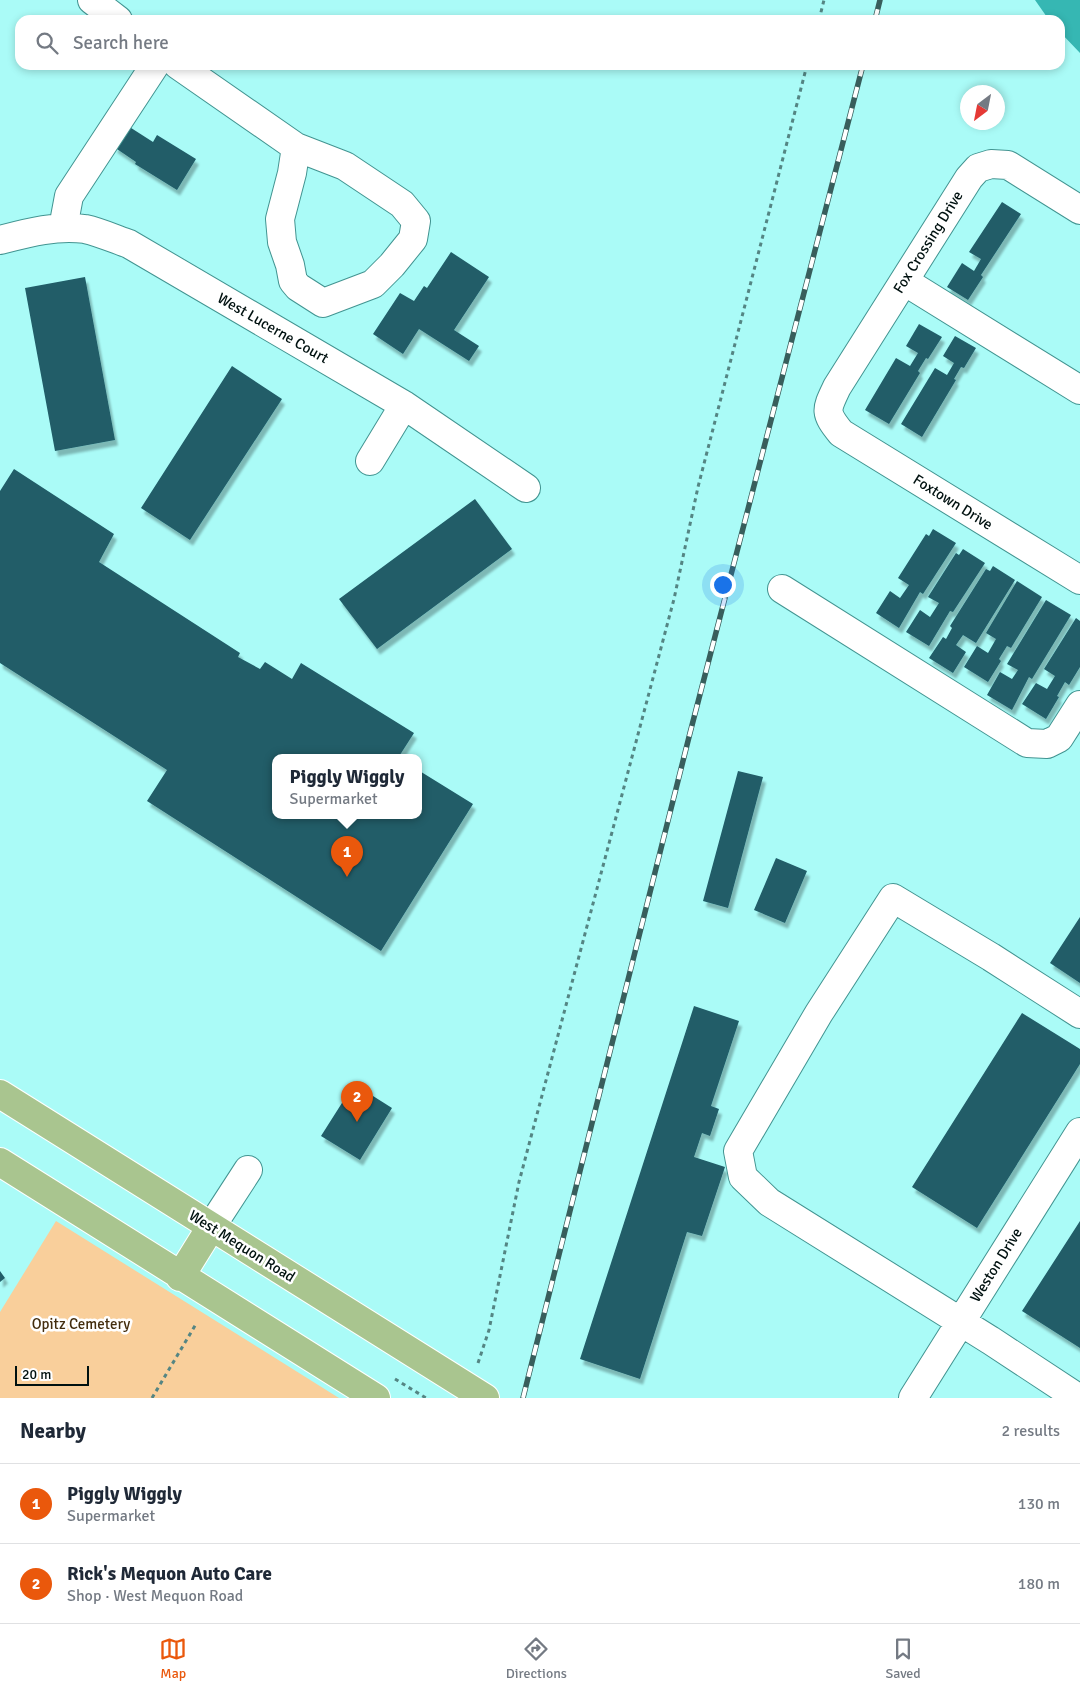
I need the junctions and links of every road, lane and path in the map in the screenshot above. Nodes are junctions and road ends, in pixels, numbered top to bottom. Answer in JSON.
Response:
{"nodes":[{"id":1,"x":92,"y":0,"type":"edge"},
{"id":2,"x":824,"y":0,"type":"edge"},
{"id":3,"x":112,"y":15,"type":"edge"},
{"id":4,"x":820,"y":15,"type":"edge"},
{"id":5,"x":151,"y":70,"type":"edge"},
{"id":6,"x":185,"y":70,"type":"edge"},
{"id":7,"x":806,"y":70,"type":"edge"},
{"id":8,"x":296,"y":147,"type":"junction"},
{"id":9,"x":1080,"y":210,"type":"edge"},
{"id":10,"x":63,"y":228,"type":"junction"},
{"id":11,"x":0,"y":240,"type":"edge"},
{"id":12,"x":904,"y":281,"type":"junction"},
{"id":13,"x":1080,"y":390,"type":"edge"},
{"id":14,"x":404,"y":405,"type":"junction"},
{"id":15,"x":830,"y":419,"type":"joint"},
{"id":16,"x":370,"y":460,"type":"dead end"},
{"id":17,"x":526,"y":488,"type":"dead end"},
{"id":18,"x":1080,"y":580,"type":"edge"},
{"id":19,"x":782,"y":589,"type":"dead end"},
{"id":20,"x":1080,"y":705,"type":"edge"},
{"id":21,"x":1080,"y":1014,"type":"edge"},
{"id":22,"x":0,"y":1094,"type":"edge"},
{"id":23,"x":1080,"y":1132,"type":"edge"},
{"id":24,"x":0,"y":1162,"type":"edge"},
{"id":25,"x":248,"y":1170,"type":"dead end"},
{"id":26,"x":211,"y":1227,"type":"junction"},
{"id":27,"x":180,"y":1277,"type":"junction"},
{"id":28,"x":960,"y":1322,"type":"junction"},
{"id":29,"x":196,"y":1324,"type":"dead end"},
{"id":30,"x":475,"y":1367,"type":"dead end"},
{"id":31,"x":382,"y":1391,"type":"edge"},
{"id":32,"x":152,"y":1398,"type":"edge"},
{"id":33,"x":426,"y":1398,"type":"edge"},
{"id":34,"x":484,"y":1398,"type":"edge"},
{"id":35,"x":912,"y":1398,"type":"edge"},
{"id":36,"x":1078,"y":1398,"type":"edge"}],
"edges":[{"from":1,"to":3,"type":"street"},
{"from":2,"to":4,"type":"path"},
{"from":5,"to":10,"type":"street"},
{"from":6,"to":8,"type":"street"},
{"from":7,"to":30,"type":"path"},
{"from":8,"to":8,"type":"street"},
{"from":9,"to":12,"type":"street","name":"Fox Crossing Drive"},
{"from":10,"to":11,"type":"street","name":"West Lucerne Court"},
{"from":10,"to":14,"type":"street","name":"West Lucerne Court"},
{"from":12,"to":13,"type":"street"},
{"from":12,"to":15,"type":"street","name":"Fox Crossing Drive"},
{"from":14,"to":16,"type":"street"},
{"from":14,"to":17,"type":"street","name":"West Lucerne Court"},
{"from":15,"to":18,"type":"street","name":"Foxtown Drive"},
{"from":19,"to":20,"type":"street"},
{"from":21,"to":28,"type":"street"},
{"from":22,"to":26,"type":"main road","name":"West Mequon Road"},
{"from":23,"to":28,"type":"street","name":"Weston Drive"},
{"from":24,"to":27,"type":"main road"},
{"from":25,"to":26,"type":"street"},
{"from":26,"to":27,"type":"main road"},
{"from":26,"to":34,"type":"main road","name":"West Mequon Road"},
{"from":27,"to":31,"type":"main road"},
{"from":28,"to":35,"type":"street","name":"Weston Drive"},
{"from":28,"to":36,"type":"street"},
{"from":29,"to":32,"type":"path"},
{"from":31,"to":33,"type":"path"}]}
